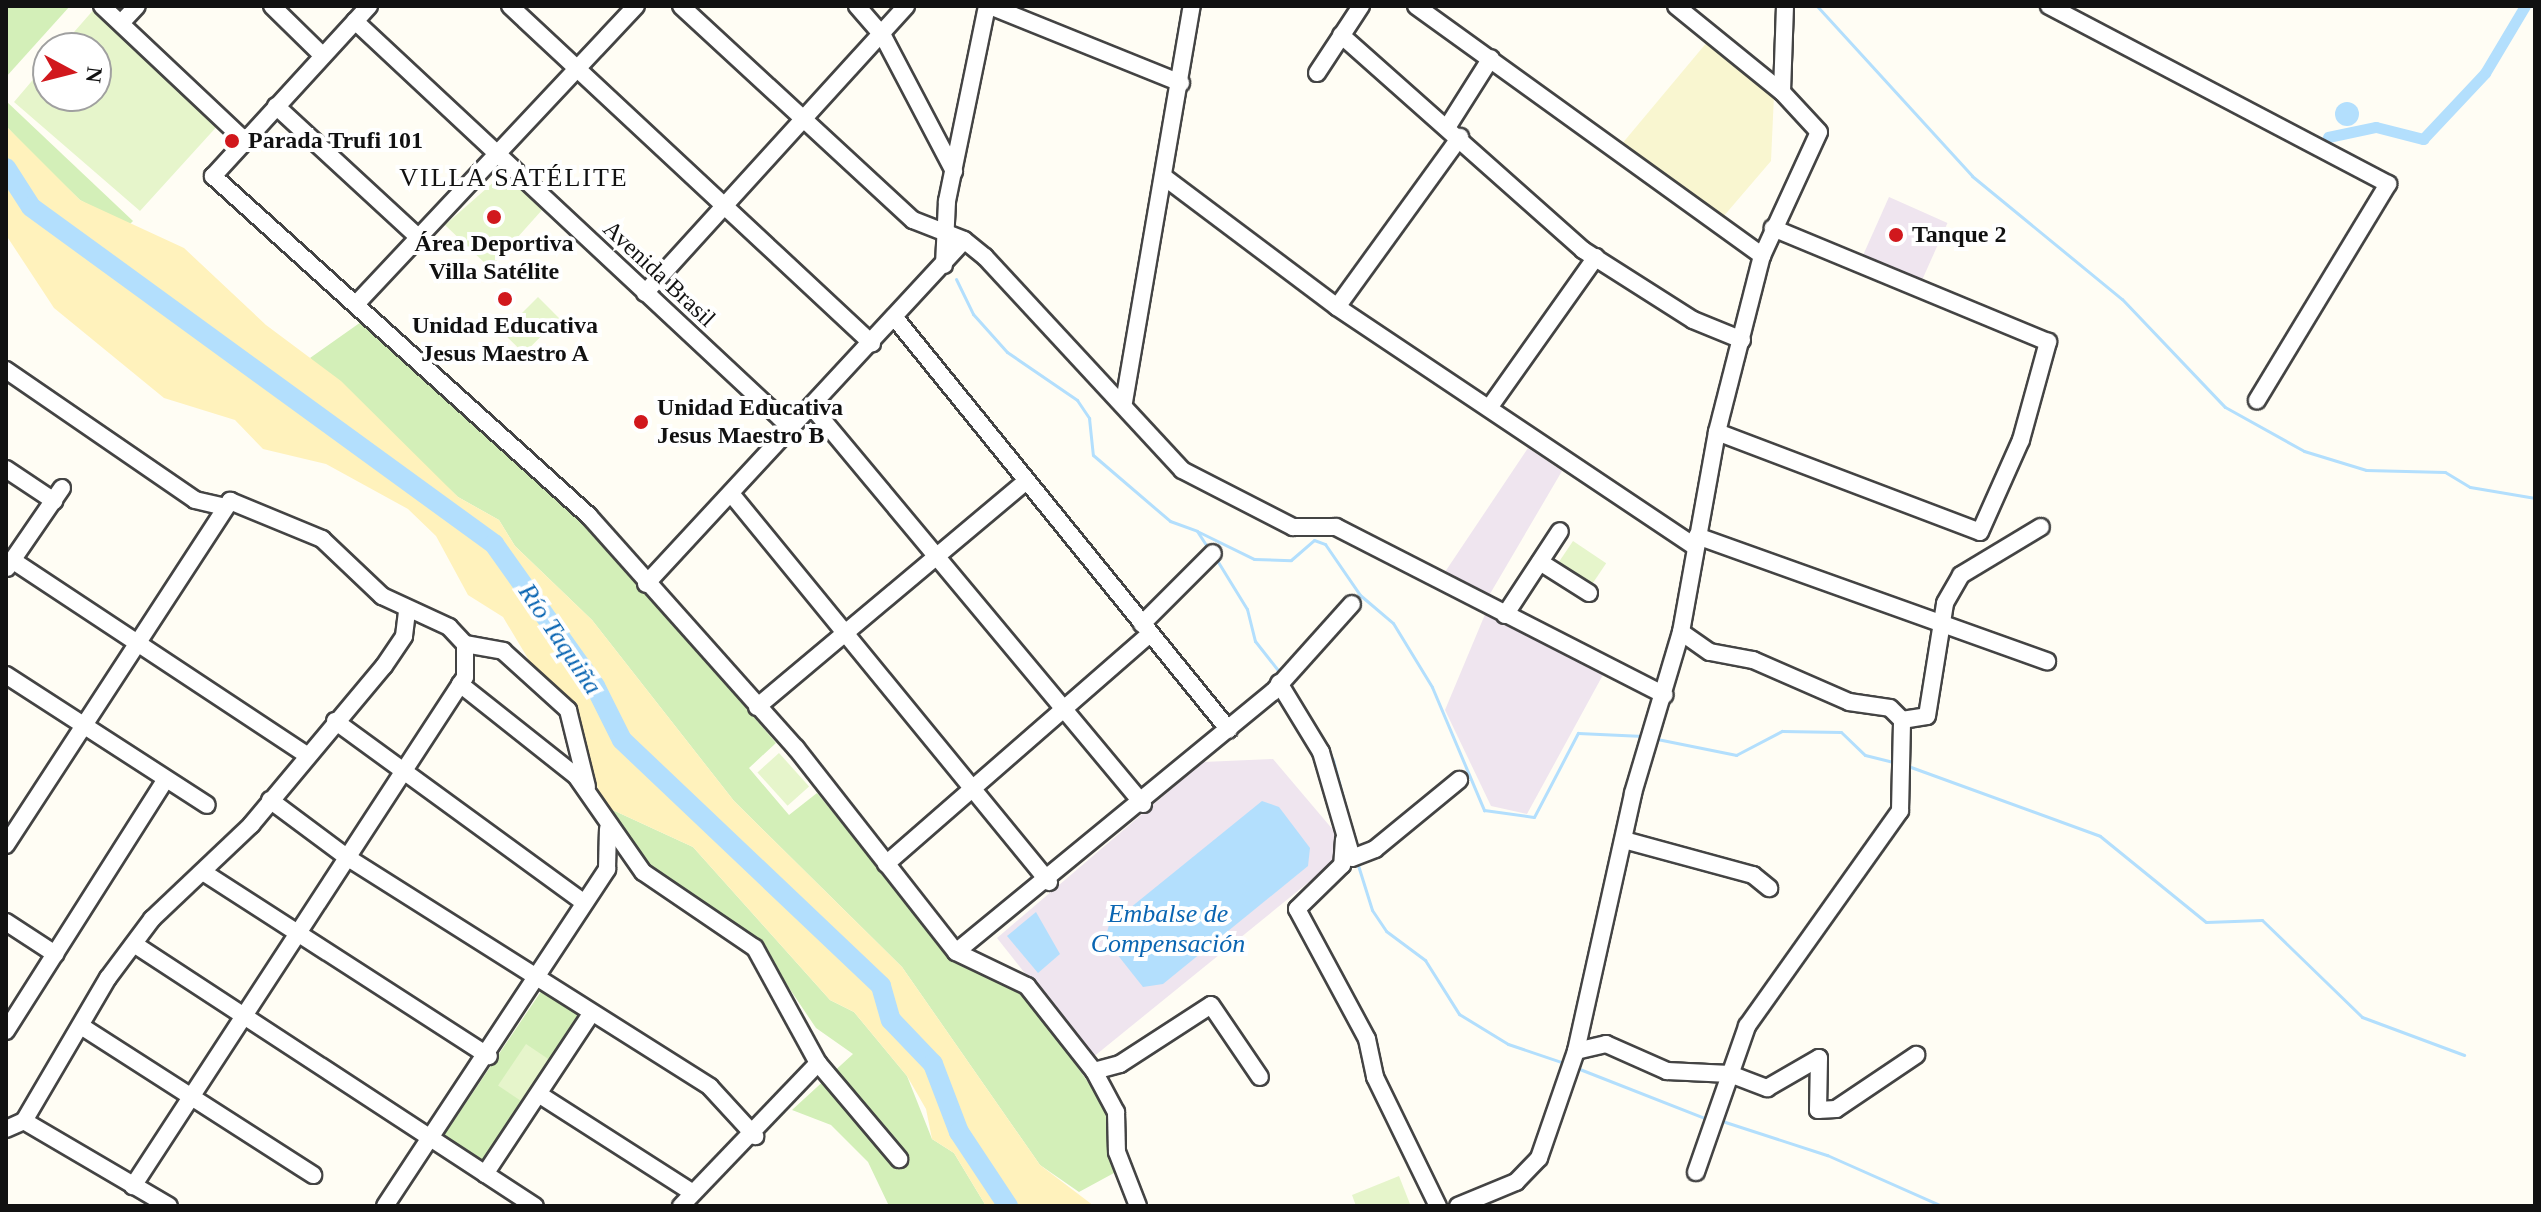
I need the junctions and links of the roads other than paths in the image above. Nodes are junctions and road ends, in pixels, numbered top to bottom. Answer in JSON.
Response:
{"nodes":[{"id":1,"x":102,"y":6,"type":"edge"},
{"id":2,"x":137,"y":6,"type":"edge"},
{"id":3,"x":272,"y":6,"type":"edge"},
{"id":4,"x":369,"y":6,"type":"edge"},
{"id":5,"x":510,"y":6,"type":"edge"},
{"id":6,"x":636,"y":6,"type":"edge"},
{"id":7,"x":681,"y":6,"type":"edge"},
{"id":8,"x":857,"y":6,"type":"edge"},
{"id":9,"x":906,"y":6,"type":"edge"},
{"id":10,"x":988,"y":6,"type":"edge"},
{"id":11,"x":1192,"y":6,"type":"edge"},
{"id":12,"x":1361,"y":6,"type":"edge"},
{"id":13,"x":1416,"y":6,"type":"edge"},
{"id":14,"x":1676,"y":6,"type":"edge"},
{"id":15,"x":1785,"y":6,"type":"edge"},
{"id":16,"x":2049,"y":6,"type":"edge"},
{"id":17,"x":355,"y":21,"type":"junction"},
{"id":18,"x":121,"y":23,"type":"junction"},
{"id":19,"x":1341,"y":35,"type":"junction"},
{"id":20,"x":883,"y":36,"type":"junction"},
{"id":21,"x":322,"y":55,"type":"junction"},
{"id":22,"x":1491,"y":58,"type":"junction"},
{"id":23,"x":576,"y":66,"type":"junction"},
{"id":24,"x":1317,"y":73,"type":"dead end"},
{"id":25,"x":1181,"y":83,"type":"junction"},
{"id":26,"x":1782,"y":92,"type":"junction"},
{"id":27,"x":276,"y":106,"type":"junction"},
{"id":28,"x":804,"y":124,"type":"junction"},
{"id":29,"x":1454,"y":132,"type":"junction"},
{"id":30,"x":244,"y":140,"type":"junction"},
{"id":31,"x":498,"y":154,"type":"junction"},
{"id":32,"x":954,"y":171,"type":"junction"},
{"id":33,"x":1164,"y":177,"type":"junction"},
{"id":34,"x":725,"y":204,"type":"junction"},
{"id":35,"x":1773,"y":228,"type":"junction"},
{"id":36,"x":943,"y":229,"type":"junction"},
{"id":37,"x":420,"y":239,"type":"junction"},
{"id":38,"x":964,"y":240,"type":"junction"},
{"id":39,"x":1762,"y":256,"type":"junction"},
{"id":40,"x":1596,"y":257,"type":"junction"},
{"id":41,"x":944,"y":265,"type":"junction"},
{"id":42,"x":645,"y":293,"type":"junction"},
{"id":43,"x":358,"y":302,"type":"junction"},
{"id":44,"x":1337,"y":307,"type":"junction"},
{"id":45,"x":895,"y":318,"type":"junction"},
{"id":46,"x":1742,"y":340,"type":"junction"},
{"id":47,"x":872,"y":343,"type":"junction"},
{"id":48,"x":6,"y":370,"type":"edge"},
{"id":49,"x":2257,"y":400,"type":"dead end"},
{"id":50,"x":1124,"y":402,"type":"junction"},
{"id":51,"x":812,"y":407,"type":"junction"},
{"id":52,"x":1489,"y":408,"type":"junction"},
{"id":53,"x":791,"y":428,"type":"junction"},
{"id":54,"x":1717,"y":432,"type":"junction"},
{"id":55,"x":6,"y":469,"type":"edge"},
{"id":56,"x":1026,"y":481,"type":"junction"},
{"id":57,"x":733,"y":496,"type":"junction"},
{"id":58,"x":220,"y":506,"type":"junction"},
{"id":59,"x":2041,"y":527,"type":"dead end"},
{"id":60,"x":1560,"y":531,"type":"dead end"},
{"id":61,"x":1696,"y":542,"type":"junction"},
{"id":62,"x":1213,"y":553,"type":"dead end"},
{"id":63,"x":939,"y":557,"type":"junction"},
{"id":64,"x":1540,"y":562,"type":"junction"},
{"id":65,"x":9,"y":564,"type":"edge"},
{"id":66,"x":646,"y":584,"type":"junction"},
{"id":67,"x":1589,"y":593,"type":"dead end"},
{"id":68,"x":1352,"y":604,"type":"dead end"},
{"id":69,"x":407,"y":610,"type":"junction"},
{"id":70,"x":1505,"y":615,"type":"junction"},
{"id":71,"x":1942,"y":624,"type":"junction"},
{"id":72,"x":1146,"y":629,"type":"junction"},
{"id":73,"x":1681,"y":632,"type":"junction"},
{"id":74,"x":848,"y":635,"type":"junction"},
{"id":75,"x":137,"y":641,"type":"junction"},
{"id":76,"x":465,"y":644,"type":"junction"},
{"id":77,"x":2047,"y":661,"type":"dead end"},
{"id":78,"x":6,"y":675,"type":"edge"},
{"id":79,"x":1279,"y":683,"type":"junction"},
{"id":80,"x":460,"y":684,"type":"junction"},
{"id":81,"x":1664,"y":695,"type":"junction"},
{"id":82,"x":757,"y":707,"type":"junction"},
{"id":83,"x":1061,"y":712,"type":"junction"},
{"id":84,"x":1902,"y":720,"type":"junction"},
{"id":85,"x":335,"y":721,"type":"junction"},
{"id":86,"x":83,"y":725,"type":"junction"},
{"id":87,"x":1229,"y":730,"type":"junction"},
{"id":88,"x":304,"y":753,"type":"junction"},
{"id":89,"x":399,"y":770,"type":"junction"},
{"id":90,"x":165,"y":780,"type":"junction"},
{"id":91,"x":1459,"y":780,"type":"dead end"},
{"id":92,"x":975,"y":788,"type":"junction"},
{"id":93,"x":589,"y":793,"type":"junction"},
{"id":94,"x":270,"y":800,"type":"junction"},
{"id":95,"x":1143,"y":804,"type":"junction"},
{"id":96,"x":207,"y":805,"type":"dead end"},
{"id":97,"x":608,"y":829,"type":"junction"},
{"id":98,"x":1344,"y":839,"type":"junction"},
{"id":99,"x":1624,"y":840,"type":"junction"},
{"id":100,"x":6,"y":845,"type":"edge"},
{"id":101,"x":345,"y":856,"type":"junction"},
{"id":102,"x":886,"y":864,"type":"junction"},
{"id":103,"x":203,"y":872,"type":"junction"},
{"id":104,"x":1049,"y":882,"type":"junction"},
{"id":105,"x":1769,"y":888,"type":"dead end"},
{"id":106,"x":583,"y":902,"type":"junction"},
{"id":107,"x":6,"y":922,"type":"edge"},
{"id":108,"x":296,"y":933,"type":"junction"},
{"id":109,"x":134,"y":944,"type":"junction"},
{"id":110,"x":956,"y":952,"type":"junction"},
{"id":111,"x":55,"y":954,"type":"junction"},
{"id":112,"x":534,"y":978,"type":"junction"},
{"id":113,"x":591,"y":1014,"type":"junction"},
{"id":114,"x":242,"y":1017,"type":"junction"},
{"id":115,"x":81,"y":1026,"type":"junction"},
{"id":116,"x":6,"y":1031,"type":"edge"},
{"id":117,"x":1576,"y":1051,"type":"junction"},
{"id":118,"x":1916,"y":1055,"type":"dead end"},
{"id":119,"x":489,"y":1056,"type":"junction"},
{"id":120,"x":818,"y":1063,"type":"junction"},
{"id":121,"x":1094,"y":1071,"type":"junction"},
{"id":122,"x":1730,"y":1074,"type":"junction"},
{"id":123,"x":1260,"y":1077,"type":"dead end"},
{"id":124,"x":188,"y":1095,"type":"junction"},
{"id":125,"x":540,"y":1095,"type":"junction"},
{"id":126,"x":24,"y":1121,"type":"junction"},
{"id":127,"x":6,"y":1129,"type":"edge"},
{"id":128,"x":755,"y":1136,"type":"junction"},
{"id":129,"x":432,"y":1137,"type":"junction"},
{"id":130,"x":899,"y":1159,"type":"dead end"},
{"id":131,"x":1696,"y":1172,"type":"dead end"},
{"id":132,"x":485,"y":1174,"type":"junction"},
{"id":133,"x":313,"y":1175,"type":"dead end"},
{"id":134,"x":133,"y":1186,"type":"junction"},
{"id":135,"x":690,"y":1191,"type":"junction"},
{"id":136,"x":169,"y":1206,"type":"edge"},
{"id":137,"x":385,"y":1206,"type":"edge"},
{"id":138,"x":535,"y":1206,"type":"edge"},
{"id":139,"x":681,"y":1206,"type":"edge"},
{"id":140,"x":1138,"y":1206,"type":"edge"},
{"id":141,"x":1438,"y":1206,"type":"edge"},
{"id":142,"x":1458,"y":1206,"type":"edge"}],
"edges":[{"from":1,"to":18,"type":"street"},
{"from":2,"to":18,"type":"street"},
{"from":3,"to":21,"type":"street"},
{"from":4,"to":17,"type":"street"},
{"from":5,"to":23,"type":"street"},
{"from":6,"to":23,"type":"street"},
{"from":7,"to":28,"type":"street"},
{"from":8,"to":20,"type":"street"},
{"from":9,"to":20,"type":"street"},
{"from":10,"to":25,"type":"street"},
{"from":10,"to":32,"type":"street"},
{"from":11,"to":25,"type":"street"},
{"from":12,"to":19,"type":"street"},
{"from":13,"to":22,"type":"street"},
{"from":14,"to":26,"type":"street"},
{"from":15,"to":26,"type":"street"},
{"from":16,"to":49,"type":"street"},
{"from":17,"to":21,"type":"street"},
{"from":17,"to":31,"type":"street","name":"Avenida Brasil"},
{"from":18,"to":30,"type":"street"},
{"from":19,"to":24,"type":"street"},
{"from":19,"to":29,"type":"street"},
{"from":20,"to":28,"type":"street"},
{"from":20,"to":32,"type":"street"},
{"from":21,"to":27,"type":"street"},
{"from":22,"to":29,"type":"street"},
{"from":22,"to":39,"type":"street"},
{"from":23,"to":31,"type":"street"},
{"from":23,"to":34,"type":"street"},
{"from":25,"to":33,"type":"street"},
{"from":26,"to":35,"type":"street"},
{"from":27,"to":30,"type":"street"},
{"from":27,"to":37,"type":"street"},
{"from":28,"to":34,"type":"street"},
{"from":28,"to":36,"type":"street"},
{"from":29,"to":40,"type":"street"},
{"from":29,"to":44,"type":"street"},
{"from":30,"to":43,"type":"street"},
{"from":31,"to":37,"type":"street"},
{"from":31,"to":42,"type":"street","name":"Avenida Brasil"},
{"from":32,"to":36,"type":"street"},
{"from":33,"to":44,"type":"street"},
{"from":33,"to":50,"type":"street"},
{"from":34,"to":42,"type":"street"},
{"from":34,"to":47,"type":"street"},
{"from":35,"to":39,"type":"street"},
{"from":35,"to":54,"type":"street"},
{"from":36,"to":38,"type":"street"},
{"from":36,"to":41,"type":"street"},
{"from":37,"to":43,"type":"street"},
{"from":38,"to":41,"type":"street"},
{"from":38,"to":50,"type":"street"},
{"from":39,"to":46,"type":"street"},
{"from":40,"to":46,"type":"street"},
{"from":40,"to":52,"type":"street"},
{"from":41,"to":45,"type":"street"},
{"from":42,"to":53,"type":"street","name":"Avenida Brasil"},
{"from":43,"to":66,"type":"street"},
{"from":44,"to":52,"type":"street"},
{"from":45,"to":47,"type":"street"},
{"from":45,"to":56,"type":"street"},
{"from":46,"to":54,"type":"street"},
{"from":47,"to":51,"type":"street"},
{"from":48,"to":58,"type":"street"},
{"from":50,"to":70,"type":"street"},
{"from":51,"to":53,"type":"street"},
{"from":51,"to":63,"type":"street"},
{"from":52,"to":61,"type":"street"},
{"from":53,"to":57,"type":"street"},
{"from":54,"to":61,"type":"street"},
{"from":55,"to":65,"type":"street"},
{"from":56,"to":63,"type":"street"},
{"from":56,"to":72,"type":"street"},
{"from":57,"to":66,"type":"street"},
{"from":57,"to":74,"type":"street"},
{"from":58,"to":69,"type":"street"},
{"from":58,"to":75,"type":"street"},
{"from":59,"to":71,"type":"street"},
{"from":60,"to":64,"type":"street"},
{"from":61,"to":71,"type":"street"},
{"from":61,"to":73,"type":"street"},
{"from":62,"to":72,"type":"street"},
{"from":63,"to":74,"type":"street"},
{"from":63,"to":83,"type":"street"},
{"from":64,"to":67,"type":"street"},
{"from":64,"to":70,"type":"street"},
{"from":65,"to":75,"type":"street"},
{"from":66,"to":82,"type":"street"},
{"from":68,"to":79,"type":"street"},
{"from":69,"to":76,"type":"street"},
{"from":69,"to":85,"type":"street"},
{"from":70,"to":81,"type":"street"},
{"from":71,"to":77,"type":"street"},
{"from":71,"to":84,"type":"street"},
{"from":72,"to":83,"type":"street"},
{"from":72,"to":87,"type":"street"},
{"from":73,"to":81,"type":"street"},
{"from":73,"to":84,"type":"street"},
{"from":74,"to":82,"type":"street"},
{"from":74,"to":92,"type":"street"},
{"from":75,"to":86,"type":"street"},
{"from":75,"to":88,"type":"street"},
{"from":76,"to":80,"type":"street"},
{"from":76,"to":93,"type":"street"},
{"from":78,"to":86,"type":"street"},
{"from":79,"to":87,"type":"street"},
{"from":79,"to":98,"type":"street"},
{"from":80,"to":89,"type":"street"},
{"from":80,"to":93,"type":"street"},
{"from":81,"to":99,"type":"street"},
{"from":82,"to":102,"type":"street"},
{"from":83,"to":92,"type":"street"},
{"from":83,"to":95,"type":"street"},
{"from":84,"to":122,"type":"street"},
{"from":85,"to":88,"type":"street"},
{"from":85,"to":89,"type":"street"},
{"from":86,"to":90,"type":"street"},
{"from":86,"to":100,"type":"street"},
{"from":87,"to":95,"type":"street"},
{"from":88,"to":94,"type":"street"},
{"from":89,"to":101,"type":"street"},
{"from":89,"to":106,"type":"street"},
{"from":90,"to":96,"type":"street"},
{"from":90,"to":111,"type":"street"},
{"from":91,"to":98,"type":"street"},
{"from":92,"to":102,"type":"street"},
{"from":92,"to":104,"type":"street"},
{"from":93,"to":97,"type":"street"},
{"from":94,"to":101,"type":"street"},
{"from":94,"to":103,"type":"street"},
{"from":95,"to":104,"type":"street"},
{"from":97,"to":106,"type":"street"},
{"from":97,"to":120,"type":"street"},
{"from":98,"to":141,"type":"street"},
{"from":99,"to":105,"type":"street"},
{"from":99,"to":117,"type":"street"},
{"from":101,"to":108,"type":"street"},
{"from":101,"to":112,"type":"street"},
{"from":102,"to":110,"type":"street"},
{"from":103,"to":108,"type":"street"},
{"from":103,"to":109,"type":"street"},
{"from":104,"to":110,"type":"street"},
{"from":106,"to":112,"type":"street"},
{"from":107,"to":111,"type":"street"},
{"from":108,"to":114,"type":"street"},
{"from":108,"to":119,"type":"street"},
{"from":109,"to":114,"type":"street"},
{"from":109,"to":115,"type":"street"},
{"from":110,"to":121,"type":"street"},
{"from":111,"to":116,"type":"street"},
{"from":112,"to":113,"type":"street"},
{"from":112,"to":119,"type":"street"},
{"from":113,"to":125,"type":"street"},
{"from":113,"to":128,"type":"street"},
{"from":114,"to":124,"type":"street"},
{"from":114,"to":129,"type":"street"},
{"from":115,"to":124,"type":"street"},
{"from":115,"to":126,"type":"street"},
{"from":117,"to":122,"type":"street"},
{"from":117,"to":142,"type":"street"},
{"from":118,"to":122,"type":"street"},
{"from":119,"to":129,"type":"street"},
{"from":120,"to":128,"type":"street"},
{"from":120,"to":130,"type":"street"},
{"from":121,"to":123,"type":"street"},
{"from":121,"to":140,"type":"street"},
{"from":122,"to":131,"type":"street"},
{"from":124,"to":133,"type":"street"},
{"from":124,"to":134,"type":"street"},
{"from":125,"to":132,"type":"street"},
{"from":125,"to":135,"type":"street"},
{"from":126,"to":127,"type":"street"},
{"from":126,"to":134,"type":"street"},
{"from":128,"to":135,"type":"street"},
{"from":129,"to":132,"type":"street"},
{"from":129,"to":137,"type":"street"},
{"from":132,"to":138,"type":"street"},
{"from":134,"to":136,"type":"street"},
{"from":135,"to":139,"type":"street"}]}
